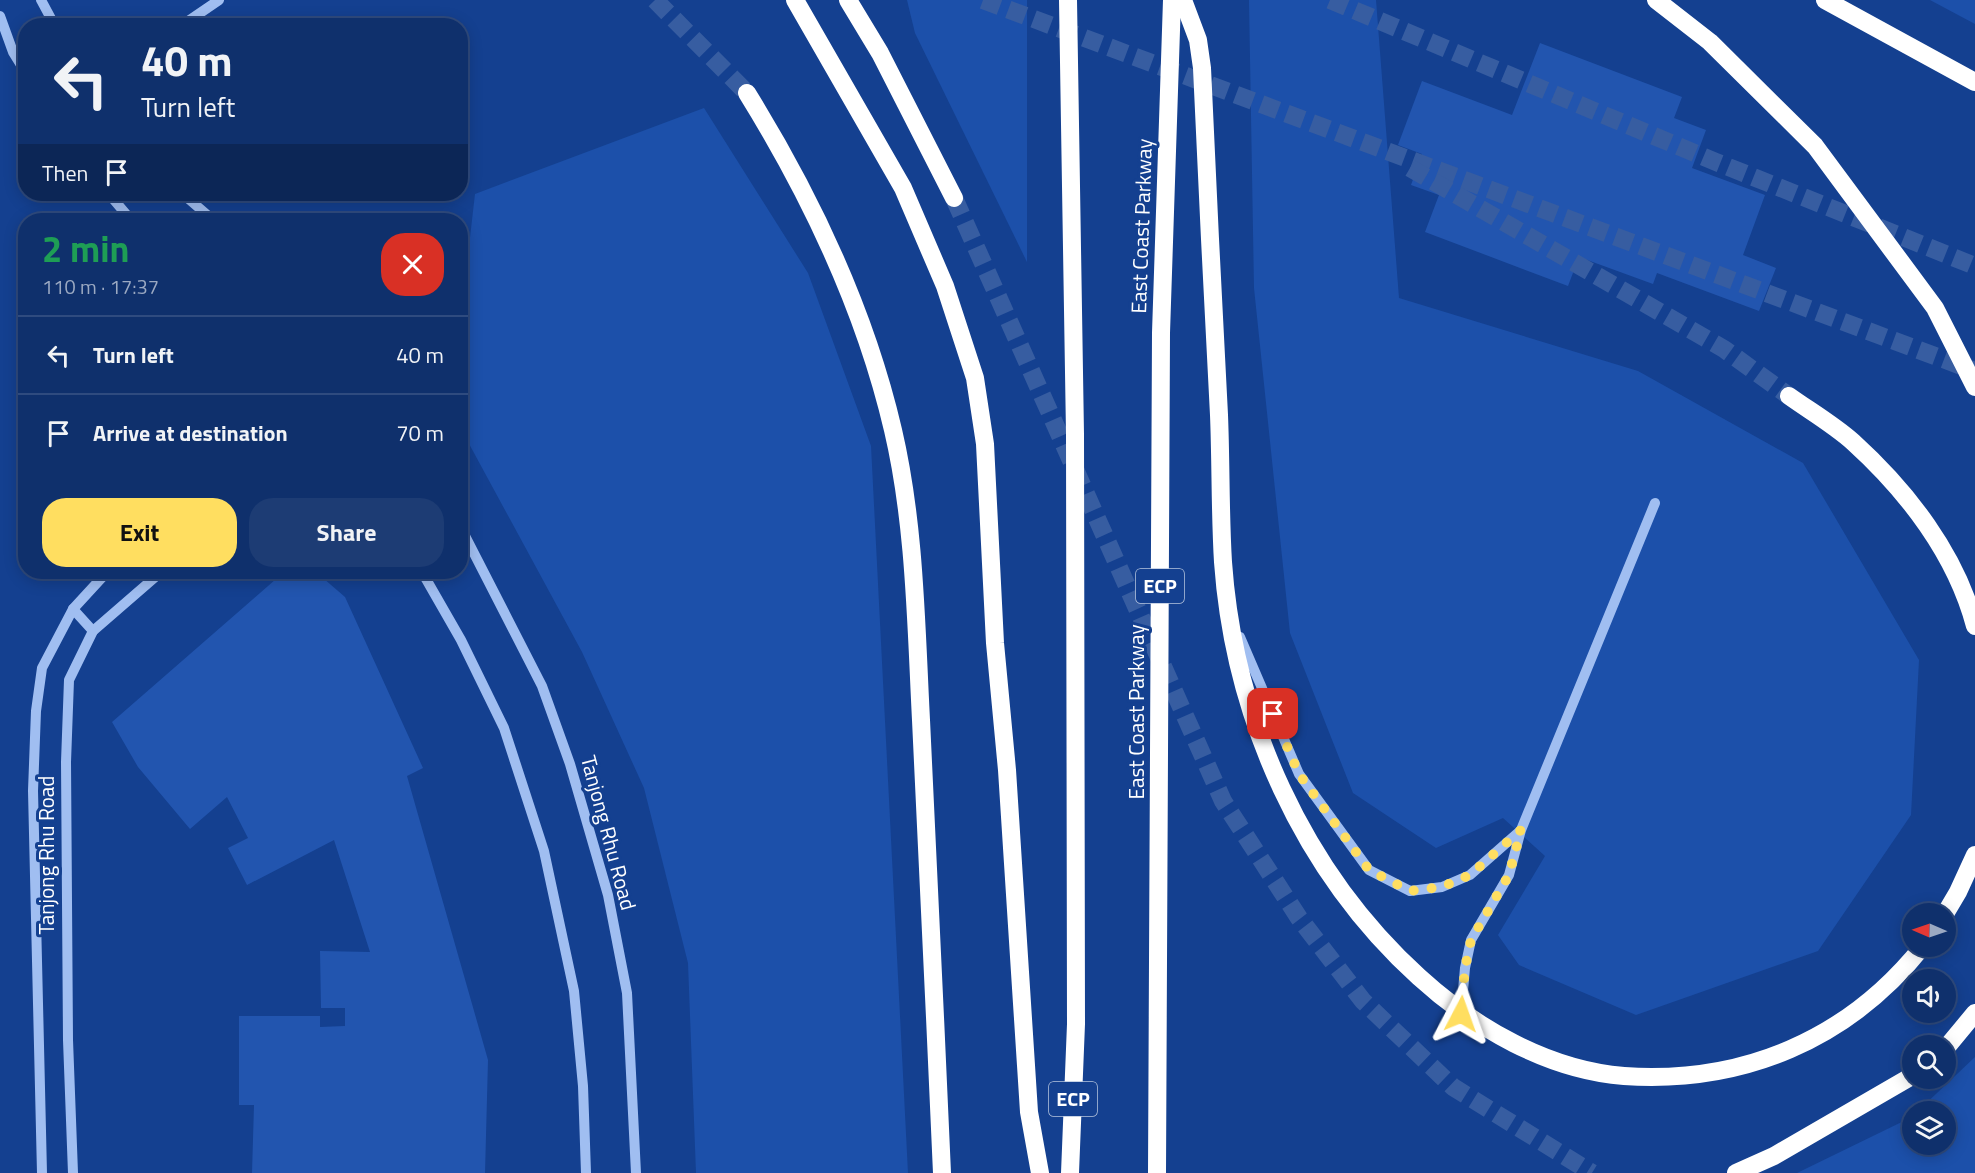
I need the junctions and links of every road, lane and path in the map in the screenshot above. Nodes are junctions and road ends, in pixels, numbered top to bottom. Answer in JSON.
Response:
{"nodes":[{"id":1,"x":41,"y":0,"type":"edge"},
{"id":2,"x":219,"y":0,"type":"edge"},
{"id":3,"x":795,"y":0,"type":"edge"},
{"id":4,"x":848,"y":0,"type":"edge"},
{"id":5,"x":860,"y":0,"type":"edge"},
{"id":6,"x":1068,"y":0,"type":"edge"},
{"id":7,"x":1172,"y":0,"type":"edge"},
{"id":8,"x":1183,"y":0,"type":"edge"},
{"id":9,"x":1656,"y":0,"type":"edge"},
{"id":10,"x":1826,"y":0,"type":"edge"},
{"id":11,"x":0,"y":16,"type":"edge"},
{"id":12,"x":51,"y":18,"type":"edge"},
{"id":13,"x":193,"y":18,"type":"edge"},
{"id":14,"x":880,"y":53,"type":"junction"},
{"id":15,"x":18,"y":59,"type":"edge"},
{"id":16,"x":1975,"y":82,"type":"edge"},
{"id":17,"x":747,"y":93,"type":"tunnel mouth"},
{"id":18,"x":954,"y":198,"type":"tunnel mouth"},
{"id":19,"x":115,"y":201,"type":"edge"},
{"id":20,"x":191,"y":201,"type":"edge"},
{"id":21,"x":125,"y":213,"type":"edge"},
{"id":22,"x":205,"y":213,"type":"edge"},
{"id":23,"x":1975,"y":387,"type":"edge"},
{"id":24,"x":1789,"y":396,"type":"tunnel mouth"},
{"id":25,"x":1655,"y":503,"type":"dead end"},
{"id":26,"x":468,"y":542,"type":"edge"},
{"id":27,"x":100,"y":579,"type":"edge"},
{"id":28,"x":152,"y":579,"type":"edge"},
{"id":29,"x":426,"y":579,"type":"edge"},
{"id":30,"x":73,"y":609,"type":"junction"},
{"id":31,"x":1230,"y":615,"type":"junction"},
{"id":32,"x":1975,"y":626,"type":"edge"},
{"id":33,"x":93,"y":631,"type":"junction"},
{"id":34,"x":1521,"y":830,"type":"junction"},
{"id":35,"x":1975,"y":855,"type":"edge"},
{"id":36,"x":1952,"y":903,"type":"edge"},
{"id":37,"x":1914,"y":957,"type":"edge"},
{"id":38,"x":1975,"y":1013,"type":"edge"},
{"id":39,"x":1461,"y":1014,"type":"junction"},
{"id":40,"x":1956,"y":1036,"type":"edge"},
{"id":41,"x":1902,"y":1082,"type":"edge"},
{"id":42,"x":42,"y":1173,"type":"edge"},
{"id":43,"x":73,"y":1173,"type":"edge"},
{"id":44,"x":586,"y":1173,"type":"edge"},
{"id":45,"x":636,"y":1173,"type":"edge"},
{"id":46,"x":942,"y":1173,"type":"edge"},
{"id":47,"x":1040,"y":1173,"type":"edge"},
{"id":48,"x":1070,"y":1173,"type":"edge"},
{"id":49,"x":1157,"y":1173,"type":"edge"},
{"id":50,"x":1736,"y":1173,"type":"edge"}],
"edges":[{"from":1,"to":12,"type":"street"},
{"from":2,"to":13,"type":"street"},
{"from":3,"to":47,"type":"highway"},
{"from":4,"to":14,"type":"highway"},
{"from":5,"to":14,"type":"highway"},
{"from":6,"to":48,"type":"highway","number":"ECP"},
{"from":7,"to":49,"type":"highway","name":"East Coast Parkway","number":"ECP"},
{"from":8,"to":31,"type":"highway"},
{"from":9,"to":23,"type":"highway"},
{"from":10,"to":16,"type":"highway"},
{"from":11,"to":15,"type":"street"},
{"from":14,"to":18,"type":"highway"},
{"from":17,"to":46,"type":"highway"},
{"from":19,"to":21,"type":"street"},
{"from":20,"to":22,"type":"street"},
{"from":24,"to":32,"type":"highway"},
{"from":25,"to":34,"type":"street"},
{"from":26,"to":45,"type":"street","name":"Tanjong Rhu Road"},
{"from":27,"to":30,"type":"street","name":"Tanjong Rhu Road"},
{"from":28,"to":33,"type":"street","name":"Tanjong Rhu Road"},
{"from":29,"to":44,"type":"street"},
{"from":30,"to":33,"type":"street"},
{"from":30,"to":42,"type":"street","name":"Tanjong Rhu Road"},
{"from":31,"to":34,"type":"street"},
{"from":31,"to":39,"type":"highway"},
{"from":33,"to":43,"type":"street","name":"Tanjong Rhu Road"},
{"from":34,"to":39,"type":"street"},
{"from":35,"to":36,"type":"highway"},
{"from":37,"to":39,"type":"highway"},
{"from":38,"to":40,"type":"highway"},
{"from":41,"to":50,"type":"highway"}]}
